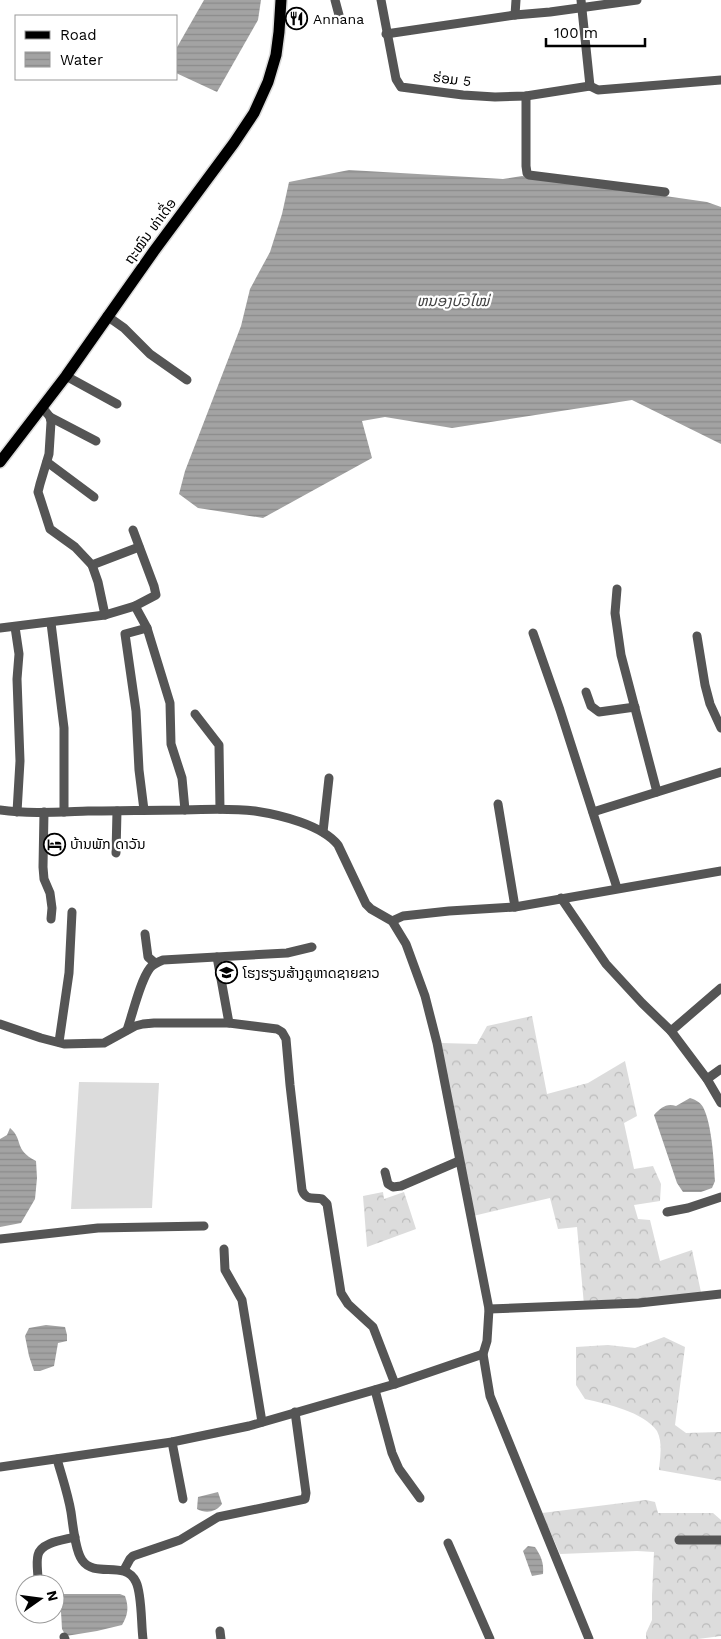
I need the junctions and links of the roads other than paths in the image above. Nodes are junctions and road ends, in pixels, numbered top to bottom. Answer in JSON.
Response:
{"nodes":[{"id":1,"x":281,"y":0,"type":"edge"},
{"id":2,"x":335,"y":0,"type":"edge"},
{"id":3,"x":381,"y":0,"type":"edge"},
{"id":4,"x":516,"y":0,"type":"edge"},
{"id":5,"x":637,"y":0,"type":"edge"},
{"id":6,"x":581,"y":4,"type":"edge"},
{"id":7,"x":339,"y":15,"type":"dead end"},
{"id":8,"x":515,"y":15,"type":"junction"},
{"id":9,"x":386,"y":34,"type":"junction"},
{"id":10,"x":721,"y":80,"type":"edge"},
{"id":11,"x":590,"y":86,"type":"junction"},
{"id":12,"x":526,"y":96,"type":"junction"},
{"id":13,"x":665,"y":192,"type":"dead end"},
{"id":14,"x":107,"y":316,"type":"junction"},
{"id":15,"x":66,"y":376,"type":"junction"},
{"id":16,"x":187,"y":380,"type":"dead end"},
{"id":17,"x":116,"y":404,"type":"dead end"},
{"id":18,"x":42,"y":407,"type":"junction"},
{"id":19,"x":50,"y":417,"type":"junction"},
{"id":20,"x":96,"y":441,"type":"dead end"},
{"id":21,"x":0,"y":462,"type":"edge"},
{"id":22,"x":48,"y":462,"type":"junction"},
{"id":23,"x":94,"y":497,"type":"dead end"},
{"id":24,"x":133,"y":530,"type":"dead end"},
{"id":25,"x":139,"y":548,"type":"junction"},
{"id":26,"x":92,"y":565,"type":"junction"},
{"id":27,"x":617,"y":590,"type":"dead end"},
{"id":28,"x":135,"y":606,"type":"junction"},
{"id":29,"x":105,"y":615,"type":"junction"},
{"id":30,"x":51,"y":623,"type":"junction"},
{"id":31,"x":15,"y":627,"type":"junction"},
{"id":32,"x":0,"y":628,"type":"edge"},
{"id":33,"x":147,"y":628,"type":"junction"},
{"id":34,"x":533,"y":633,"type":"dead end"},
{"id":35,"x":697,"y":636,"type":"dead end"},
{"id":36,"x":586,"y":692,"type":"dead end"},
{"id":37,"x":635,"y":707,"type":"junction"},
{"id":38,"x":195,"y":714,"type":"dead end"},
{"id":39,"x":721,"y":728,"type":"edge"},
{"id":40,"x":721,"y":772,"type":"edge"},
{"id":41,"x":329,"y":778,"type":"dead end"},
{"id":42,"x":656,"y":792,"type":"junction"},
{"id":43,"x":498,"y":804,"type":"dead end"},
{"id":44,"x":220,"y":809,"type":"junction"},
{"id":45,"x":0,"y":810,"type":"edge"},
{"id":46,"x":144,"y":810,"type":"junction"},
{"id":47,"x":185,"y":810,"type":"junction"},
{"id":48,"x":117,"y":811,"type":"junction"},
{"id":49,"x":17,"y":812,"type":"junction"},
{"id":50,"x":44,"y":812,"type":"junction"},
{"id":51,"x":64,"y":812,"type":"junction"},
{"id":52,"x":593,"y":812,"type":"junction"},
{"id":53,"x":323,"y":832,"type":"junction"},
{"id":54,"x":116,"y":853,"type":"dead end"},
{"id":55,"x":721,"y":870,"type":"edge"},
{"id":56,"x":617,"y":888,"type":"junction"},
{"id":57,"x":560,"y":898,"type":"junction"},
{"id":58,"x":515,"y":907,"type":"junction"},
{"id":59,"x":72,"y":912,"type":"dead end"},
{"id":60,"x":51,"y":919,"type":"dead end"},
{"id":61,"x":392,"y":921,"type":"junction"},
{"id":62,"x":145,"y":934,"type":"dead end"},
{"id":63,"x":312,"y":947,"type":"dead end"},
{"id":64,"x":217,"y":956,"type":"junction"},
{"id":65,"x":155,"y":963,"type":"junction"},
{"id":66,"x":721,"y":988,"type":"edge"},
{"id":67,"x":229,"y":1023,"type":"junction"},
{"id":68,"x":0,"y":1024,"type":"edge"},
{"id":69,"x":127,"y":1030,"type":"junction"},
{"id":70,"x":671,"y":1031,"type":"junction"},
{"id":71,"x":59,"y":1042,"type":"junction"},
{"id":72,"x":721,"y":1069,"type":"edge"},
{"id":73,"x":706,"y":1079,"type":"junction"},
{"id":74,"x":721,"y":1103,"type":"edge"},
{"id":75,"x":459,"y":1161,"type":"junction"},
{"id":76,"x":385,"y":1172,"type":"dead end"},
{"id":77,"x":721,"y":1197,"type":"edge"},
{"id":78,"x":667,"y":1212,"type":"dead end"},
{"id":79,"x":204,"y":1226,"type":"dead end"},
{"id":80,"x":0,"y":1239,"type":"edge"},
{"id":81,"x":224,"y":1249,"type":"dead end"},
{"id":82,"x":721,"y":1294,"type":"edge"},
{"id":83,"x":489,"y":1309,"type":"junction"},
{"id":84,"x":482,"y":1354,"type":"junction"},
{"id":85,"x":395,"y":1384,"type":"junction"},
{"id":86,"x":375,"y":1390,"type":"junction"},
{"id":87,"x":295,"y":1412,"type":"junction"},
{"id":88,"x":262,"y":1422,"type":"junction"},
{"id":89,"x":172,"y":1442,"type":"junction"},
{"id":90,"x":57,"y":1459,"type":"junction"},
{"id":91,"x":0,"y":1467,"type":"edge"},
{"id":92,"x":420,"y":1498,"type":"dead end"},
{"id":93,"x":183,"y":1499,"type":"dead end"},
{"id":94,"x":75,"y":1536,"type":"junction"},
{"id":95,"x":679,"y":1540,"type":"dead end"},
{"id":96,"x":721,"y":1540,"type":"edge"},
{"id":97,"x":448,"y":1543,"type":"dead end"},
{"id":98,"x":124,"y":1570,"type":"junction"},
{"id":99,"x":38,"y":1574,"type":"edge"},
{"id":100,"x":143,"y":1639,"type":"edge"},
{"id":101,"x":490,"y":1639,"type":"edge"},
{"id":102,"x":589,"y":1639,"type":"edge"}],
"edges":[{"from":1,"to":14,"type":"main road","name":"ຖະໝົນ ທ່າເດື່ອ"},
{"from":2,"to":7,"type":"street"},
{"from":3,"to":9,"type":"street","name":"ຮ່ອມ 5"},
{"from":4,"to":8,"type":"street"},
{"from":5,"to":6,"type":"street"},
{"from":6,"to":8,"type":"street"},
{"from":6,"to":11,"type":"street"},
{"from":8,"to":9,"type":"street"},
{"from":9,"to":12,"type":"street","name":"ຮ່ອມ 5"},
{"from":10,"to":11,"type":"street","name":"ຮ່ອມ 5"},
{"from":11,"to":12,"type":"street","name":"ຮ່ອມ 5"},
{"from":12,"to":13,"type":"street"},
{"from":14,"to":15,"type":"main road","name":"ຖະໝົນ ທ່າເດື່ອ"},
{"from":14,"to":16,"type":"street"},
{"from":15,"to":17,"type":"street"},
{"from":15,"to":18,"type":"main road","name":"ຖະໝົນ ທ່າເດື່ອ"},
{"from":18,"to":19,"type":"street"},
{"from":18,"to":21,"type":"main road","name":"ຖະໝົນ ທ່າເດື່ອ"},
{"from":19,"to":20,"type":"street"},
{"from":19,"to":22,"type":"street"},
{"from":22,"to":23,"type":"street"},
{"from":22,"to":26,"type":"street"},
{"from":24,"to":25,"type":"street"},
{"from":25,"to":26,"type":"street"},
{"from":25,"to":28,"type":"street"},
{"from":26,"to":29,"type":"street"},
{"from":27,"to":37,"type":"street"},
{"from":28,"to":29,"type":"street"},
{"from":28,"to":33,"type":"street"},
{"from":29,"to":30,"type":"street"},
{"from":30,"to":31,"type":"street"},
{"from":30,"to":51,"type":"street"},
{"from":31,"to":32,"type":"street"},
{"from":31,"to":49,"type":"street"},
{"from":33,"to":46,"type":"street"},
{"from":33,"to":47,"type":"street"},
{"from":34,"to":52,"type":"street"},
{"from":35,"to":39,"type":"street"},
{"from":36,"to":37,"type":"street"},
{"from":37,"to":42,"type":"street"},
{"from":38,"to":44,"type":"street"},
{"from":40,"to":42,"type":"street"},
{"from":41,"to":53,"type":"street"},
{"from":42,"to":52,"type":"street"},
{"from":43,"to":58,"type":"street"},
{"from":44,"to":47,"type":"street"},
{"from":44,"to":53,"type":"street"},
{"from":45,"to":49,"type":"street"},
{"from":46,"to":47,"type":"street"},
{"from":46,"to":48,"type":"street"},
{"from":48,"to":51,"type":"street"},
{"from":48,"to":54,"type":"street"},
{"from":49,"to":50,"type":"street"},
{"from":50,"to":51,"type":"street"},
{"from":50,"to":60,"type":"street"},
{"from":52,"to":56,"type":"street"},
{"from":53,"to":61,"type":"street"},
{"from":55,"to":56,"type":"street"},
{"from":56,"to":57,"type":"street"},
{"from":57,"to":58,"type":"street"},
{"from":57,"to":70,"type":"street"},
{"from":58,"to":61,"type":"street"},
{"from":59,"to":71,"type":"street"},
{"from":61,"to":75,"type":"street"},
{"from":62,"to":65,"type":"street"},
{"from":63,"to":64,"type":"street"},
{"from":64,"to":65,"type":"street"},
{"from":64,"to":67,"type":"street"},
{"from":65,"to":69,"type":"street"},
{"from":66,"to":70,"type":"street"},
{"from":67,"to":69,"type":"street"},
{"from":67,"to":85,"type":"street"},
{"from":68,"to":71,"type":"street"},
{"from":69,"to":71,"type":"street"},
{"from":70,"to":73,"type":"street"},
{"from":72,"to":73,"type":"street"},
{"from":73,"to":74,"type":"street"},
{"from":75,"to":76,"type":"street"},
{"from":75,"to":83,"type":"street"},
{"from":77,"to":78,"type":"street"},
{"from":79,"to":80,"type":"street"},
{"from":81,"to":88,"type":"street"},
{"from":82,"to":83,"type":"street"},
{"from":83,"to":84,"type":"street"},
{"from":84,"to":85,"type":"street"},
{"from":84,"to":102,"type":"street"},
{"from":85,"to":86,"type":"street"},
{"from":86,"to":87,"type":"street"},
{"from":86,"to":92,"type":"street"},
{"from":87,"to":88,"type":"street"},
{"from":87,"to":98,"type":"street"},
{"from":88,"to":89,"type":"street"},
{"from":89,"to":90,"type":"street"},
{"from":89,"to":93,"type":"street"},
{"from":90,"to":91,"type":"street"},
{"from":90,"to":94,"type":"street"},
{"from":94,"to":98,"type":"street"},
{"from":94,"to":99,"type":"street"},
{"from":95,"to":96,"type":"street"},
{"from":97,"to":101,"type":"street"},
{"from":98,"to":100,"type":"street"}]}
